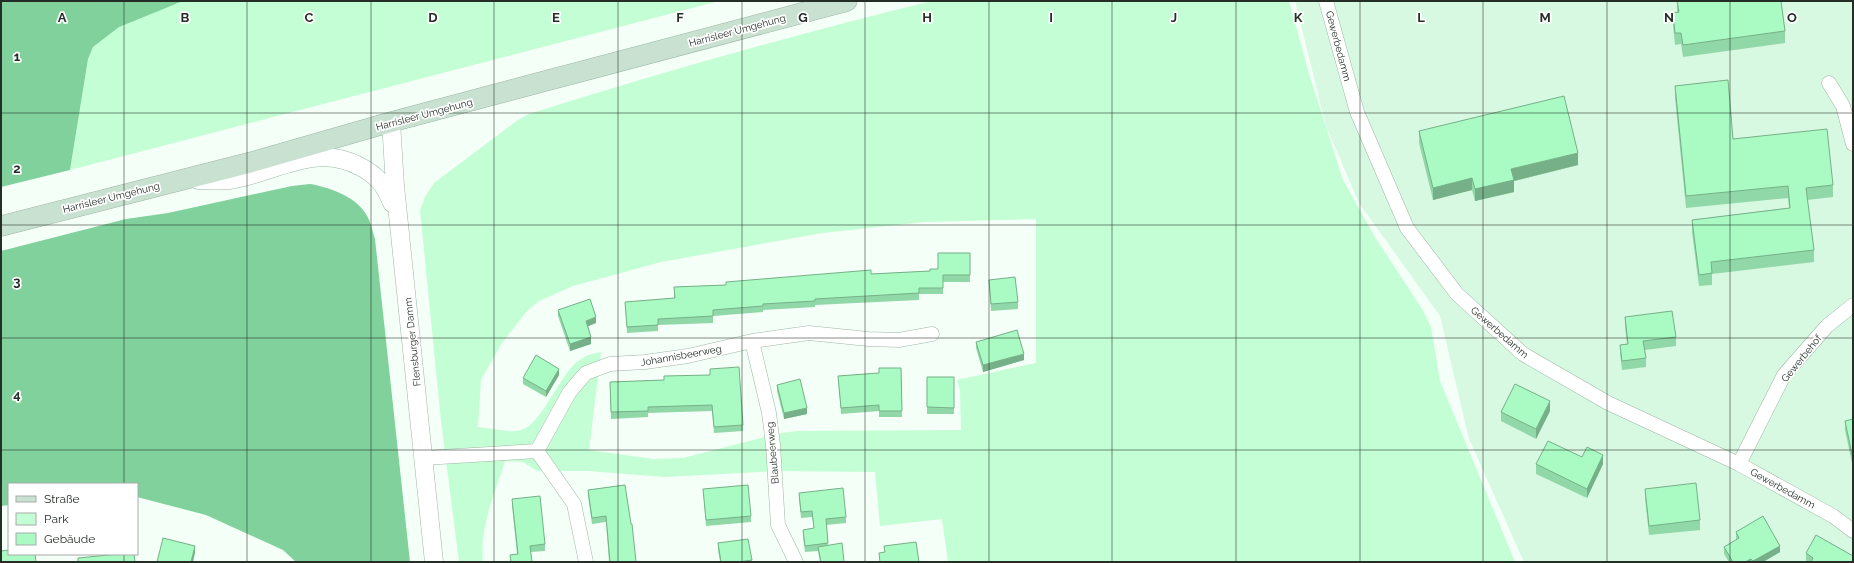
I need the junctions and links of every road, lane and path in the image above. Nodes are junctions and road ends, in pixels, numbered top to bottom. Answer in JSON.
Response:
{"nodes":[{"id":1,"x":847,"y":1,"type":"edge"},
{"id":2,"x":1326,"y":1,"type":"edge"},
{"id":3,"x":1829,"y":83,"type":"dead end"},
{"id":4,"x":391,"y":122,"type":"junction"},
{"id":5,"x":1853,"y":144,"type":"edge"},
{"id":6,"x":181,"y":180,"type":"junction"},
{"id":7,"x":399,"y":219,"type":"junction"},
{"id":8,"x":1,"y":226,"type":"edge"},
{"id":9,"x":1853,"y":305,"type":"edge"},
{"id":10,"x":932,"y":334,"type":"dead end"},
{"id":11,"x":752,"y":341,"type":"junction"},
{"id":12,"x":537,"y":450,"type":"junction"},
{"id":13,"x":424,"y":458,"type":"junction"},
{"id":14,"x":1739,"y":464,"type":"junction"},
{"id":15,"x":1853,"y":531,"type":"edge"},
{"id":16,"x":434,"y":562,"type":"edge"},
{"id":17,"x":586,"y":562,"type":"edge"},
{"id":18,"x":796,"y":562,"type":"edge"}],
"edges":[{"from":1,"to":4,"type":"main road","name":"Harrisleer Umgehung"},
{"from":2,"to":14,"type":"street","name":"Gewerbedamm"},
{"from":3,"to":5,"type":"street"},
{"from":4,"to":6,"type":"main road","name":"Harrisleer Umgehung"},
{"from":4,"to":7,"type":"street","name":"Flensburger Damm"},
{"from":6,"to":7,"type":"street"},
{"from":6,"to":8,"type":"main road","name":"Harrisleer Umgehung"},
{"from":7,"to":13,"type":"street","name":"Flensburger Damm"},
{"from":9,"to":14,"type":"street","name":"Gewerbehof"},
{"from":10,"to":11,"type":"street","name":"Johannisbeerweg"},
{"from":11,"to":12,"type":"street","name":"Johannisbeerweg"},
{"from":11,"to":18,"type":"street","name":"Blaubeerweg"},
{"from":12,"to":13,"type":"street"},
{"from":12,"to":17,"type":"street"},
{"from":13,"to":16,"type":"street","name":"Flensburger Damm"},
{"from":14,"to":15,"type":"street","name":"Gewerbedamm"}]}
